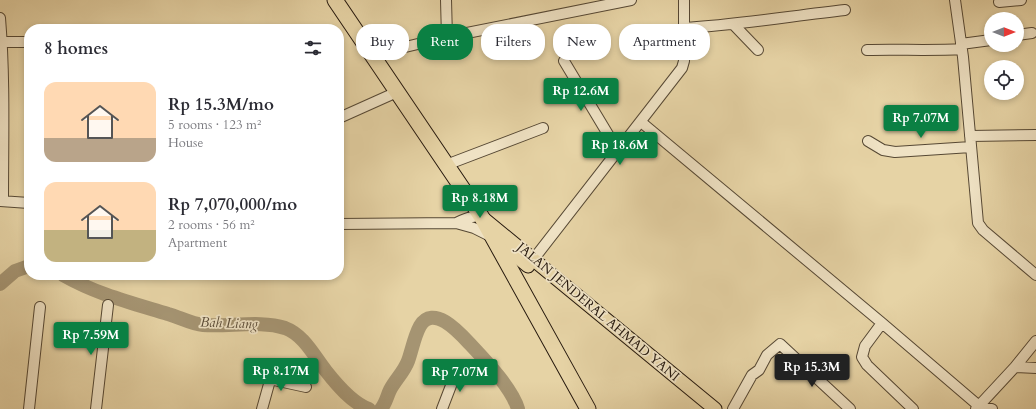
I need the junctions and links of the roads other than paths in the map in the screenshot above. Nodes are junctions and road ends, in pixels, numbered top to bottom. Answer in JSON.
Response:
{"nodes":[{"id":1,"x":335,"y":0,"type":"edge"},
{"id":2,"x":446,"y":0,"type":"edge"},
{"id":3,"x":576,"y":0,"type":"edge"},
{"id":4,"x":631,"y":0,"type":"edge"},
{"id":5,"x":684,"y":0,"type":"edge"},
{"id":6,"x":955,"y":0,"type":"edge"},
{"id":7,"x":1021,"y":0,"type":"edge"},
{"id":8,"x":999,"y":2,"type":"dead end"},
{"id":9,"x":845,"y":10,"type":"dead end"},
{"id":10,"x":579,"y":11,"type":"junction"},
{"id":11,"x":0,"y":18,"type":"edge"},
{"id":12,"x":447,"y":24,"type":"edge"},
{"id":13,"x":684,"y":24,"type":"edge"},
{"id":14,"x":733,"y":24,"type":"junction"},
{"id":15,"x":710,"y":26,"type":"edge"},
{"id":16,"x":356,"y":31,"type":"edge"},
{"id":17,"x":473,"y":33,"type":"edge"},
{"id":18,"x":1032,"y":33,"type":"dead end"},
{"id":19,"x":1024,"y":34,"type":"edge"},
{"id":20,"x":984,"y":41,"type":"edge"},
{"id":21,"x":2,"y":42,"type":"junction"},
{"id":22,"x":24,"y":42,"type":"edge"},
{"id":23,"x":961,"y":46,"type":"junction"},
{"id":24,"x":758,"y":50,"type":"dead end"},
{"id":25,"x":867,"y":50,"type":"dead end"},
{"id":26,"x":375,"y":60,"type":"edge"},
{"id":27,"x":684,"y":60,"type":"edge"},
{"id":28,"x":564,"y":61,"type":"dead end"},
{"id":29,"x":397,"y":92,"type":"junction"},
{"id":30,"x":344,"y":116,"type":"edge"},
{"id":31,"x":641,"y":122,"type":"junction"},
{"id":32,"x":543,"y":128,"type":"dead end"},
{"id":33,"x":1036,"y":135,"type":"edge"},
{"id":34,"x":970,"y":136,"type":"junction"},
{"id":35,"x":868,"y":141,"type":"dead end"},
{"id":36,"x":971,"y":147,"type":"junction"},
{"id":37,"x":618,"y":151,"type":"junction"},
{"id":38,"x":446,"y":165,"type":"junction"},
{"id":39,"x":1,"y":201,"type":"edge"},
{"id":40,"x":24,"y":203,"type":"edge"},
{"id":41,"x":481,"y":216,"type":"junction"},
{"id":42,"x":456,"y":223,"type":"junction"},
{"id":43,"x":344,"y":224,"type":"edge"},
{"id":44,"x":493,"y":238,"type":"junction"},
{"id":45,"x":531,"y":262,"type":"junction"},
{"id":46,"x":1036,"y":275,"type":"edge"},
{"id":47,"x":108,"y":305,"type":"dead end"},
{"id":48,"x":40,"y":307,"type":"dead end"},
{"id":49,"x":882,"y":323,"type":"junction"},
{"id":50,"x":1036,"y":340,"type":"edge"},
{"id":51,"x":1015,"y":367,"type":"junction"},
{"id":52,"x":1036,"y":368,"type":"edge"},
{"id":53,"x":457,"y":370,"type":"dead end"},
{"id":54,"x":306,"y":387,"type":"dead end"},
{"id":55,"x":984,"y":408,"type":"edge"},
{"id":56,"x":29,"y":409,"type":"edge"},
{"id":57,"x":96,"y":409,"type":"edge"},
{"id":58,"x":262,"y":409,"type":"edge"},
{"id":59,"x":442,"y":409,"type":"edge"},
{"id":60,"x":588,"y":409,"type":"edge"},
{"id":61,"x":705,"y":409,"type":"edge"},
{"id":62,"x":715,"y":409,"type":"edge"},
{"id":63,"x":732,"y":409,"type":"edge"},
{"id":64,"x":850,"y":409,"type":"edge"},
{"id":65,"x":913,"y":409,"type":"edge"}],
"edges":[{"from":1,"to":16,"type":"highway"},
{"from":2,"to":12,"type":"street"},
{"from":3,"to":10,"type":"street"},
{"from":4,"to":10,"type":"street"},
{"from":5,"to":13,"type":"street"},
{"from":6,"to":23,"type":"street"},
{"from":7,"to":8,"type":"street"},
{"from":9,"to":14,"type":"street"},
{"from":10,"to":17,"type":"street"},
{"from":11,"to":21,"type":"street"},
{"from":14,"to":15,"type":"street"},
{"from":14,"to":24,"type":"street"},
{"from":18,"to":19,"type":"street"},
{"from":20,"to":23,"type":"street"},
{"from":21,"to":22,"type":"street"},
{"from":21,"to":39,"type":"street"},
{"from":23,"to":25,"type":"street"},
{"from":23,"to":34,"type":"street"},
{"from":26,"to":29,"type":"highway"},
{"from":27,"to":31,"type":"street"},
{"from":28,"to":37,"type":"street"},
{"from":29,"to":30,"type":"street"},
{"from":29,"to":38,"type":"highway"},
{"from":31,"to":37,"type":"street"},
{"from":31,"to":49,"type":"street"},
{"from":32,"to":38,"type":"street"},
{"from":33,"to":34,"type":"street"},
{"from":34,"to":36,"type":"street"},
{"from":35,"to":36,"type":"street"},
{"from":36,"to":46,"type":"street"},
{"from":37,"to":45,"type":"street"},
{"from":38,"to":41,"type":"highway"},
{"from":39,"to":40,"type":"street"},
{"from":41,"to":42,"type":"street"},
{"from":41,"to":44,"type":"highway"},
{"from":41,"to":45,"type":"main road","name":"JALAN JENDERAL AHMAD YANI"},
{"from":42,"to":43,"type":"street"},
{"from":42,"to":44,"type":"street"},
{"from":44,"to":45,"type":"main road","name":"JALAN JENDERAL AHMAD YANI"},
{"from":44,"to":60,"type":"highway"},
{"from":45,"to":61,"type":"main road","name":"JALAN JENDERAL AHMAD YANI"},
{"from":45,"to":62,"type":"main road","name":"JALAN JENDERAL AHMAD YANI"},
{"from":47,"to":57,"type":"street"},
{"from":48,"to":56,"type":"street"},
{"from":49,"to":55,"type":"street"},
{"from":49,"to":65,"type":"street"},
{"from":50,"to":51,"type":"street"},
{"from":51,"to":52,"type":"street"},
{"from":51,"to":55,"type":"street"},
{"from":53,"to":59,"type":"street"},
{"from":54,"to":58,"type":"street"},
{"from":63,"to":64,"type":"street"}]}
